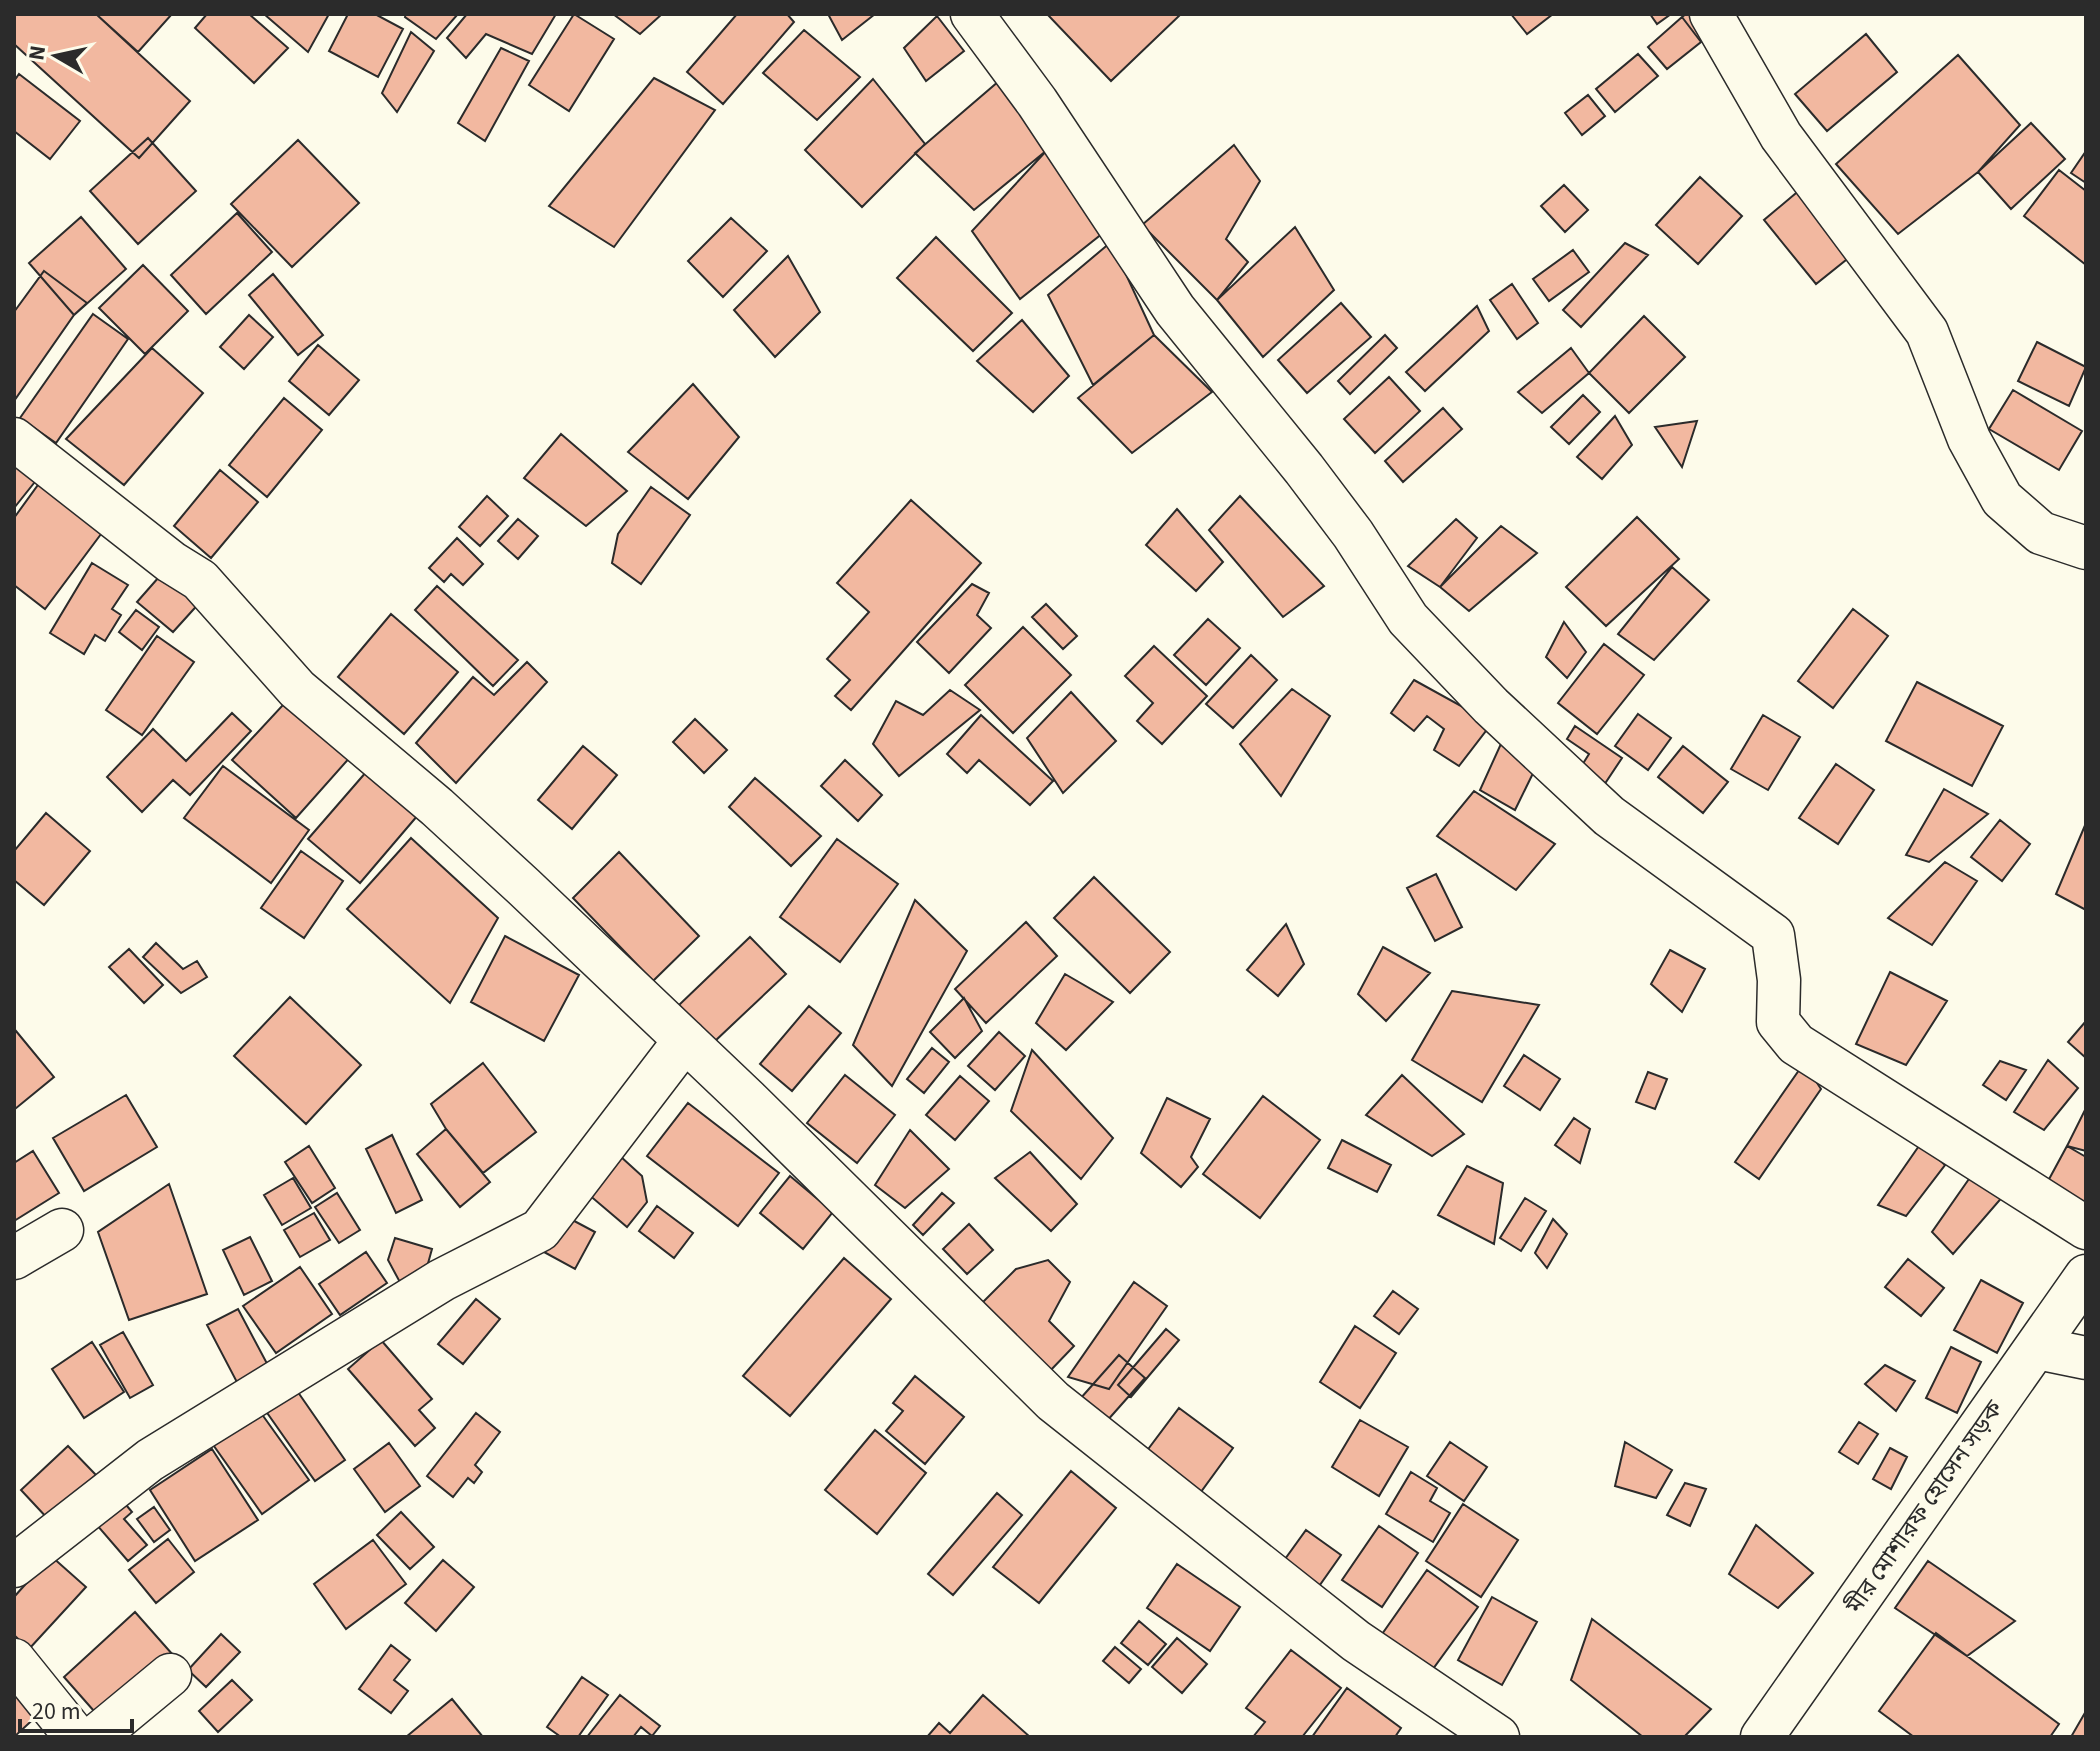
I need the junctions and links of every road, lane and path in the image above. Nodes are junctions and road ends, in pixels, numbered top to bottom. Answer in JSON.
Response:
{"nodes":[{"id":1,"x":972,"y":14,"type":"edge"},
{"id":2,"x":1711,"y":14,"type":"edge"},
{"id":3,"x":14,"y":439,"type":"edge"},
{"id":4,"x":2086,"y":548,"type":"edge"},
{"id":5,"x":685,"y":1040,"type":"junction"},
{"id":6,"x":2086,"y":1228,"type":"edge"},
{"id":7,"x":62,"y":1230,"type":"dead end"},
{"id":8,"x":14,"y":1258,"type":"edge"},
{"id":9,"x":2086,"y":1276,"type":"edge"},
{"id":10,"x":2037,"y":1348,"type":"junction"},
{"id":11,"x":2086,"y":1358,"type":"edge"},
{"id":12,"x":14,"y":1566,"type":"edge"},
{"id":13,"x":14,"y":1660,"type":"edge"},
{"id":14,"x":170,"y":1675,"type":"dead end"},
{"id":15,"x":76,"y":1737,"type":"edge"},
{"id":16,"x":95,"y":1737,"type":"edge"},
{"id":17,"x":1498,"y":1737,"type":"edge"},
{"id":18,"x":1762,"y":1737,"type":"edge"}],
"edges":[{"from":1,"to":6,"type":"street"},
{"from":2,"to":4,"type":"street"},
{"from":3,"to":5,"type":"street"},
{"from":5,"to":12,"type":"street"},
{"from":5,"to":17,"type":"street"},
{"from":7,"to":8,"type":"street"},
{"from":9,"to":10,"type":"street","name":"মীর মোশারফ হোসেন সড়ক"},
{"from":10,"to":11,"type":"street"},
{"from":10,"to":18,"type":"street","name":"মীর মোশারফ হোসেন সড়ক"},
{"from":13,"to":15,"type":"street"},
{"from":14,"to":16,"type":"street"}]}
